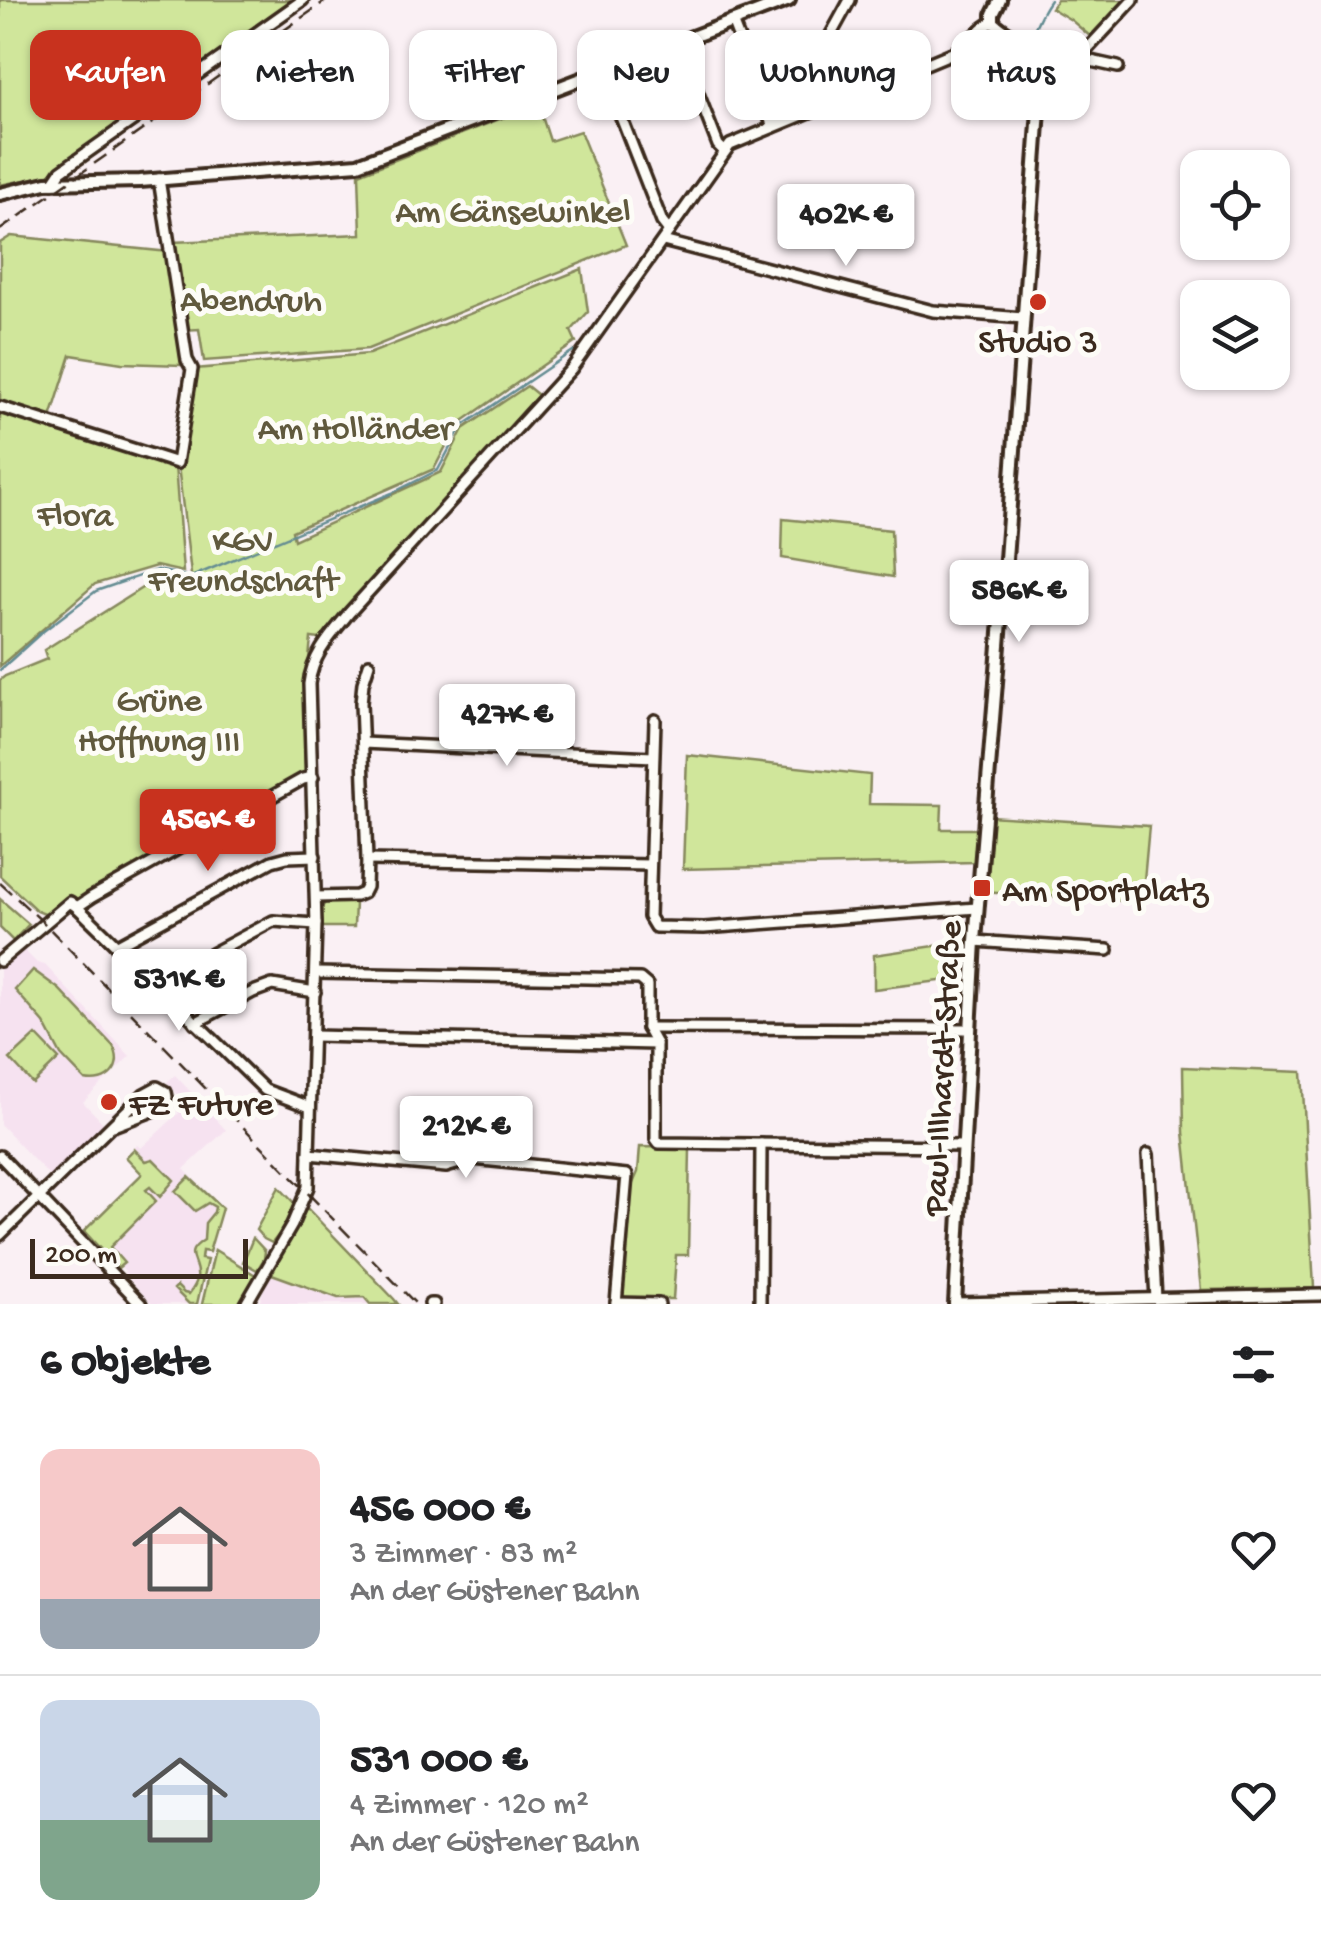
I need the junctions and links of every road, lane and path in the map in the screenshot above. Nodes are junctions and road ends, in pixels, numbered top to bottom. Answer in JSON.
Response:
{"nodes":[{"id":1,"x":303,"y":0,"type":"edge"},
{"id":2,"x":789,"y":0,"type":"edge"},
{"id":3,"x":850,"y":0,"type":"edge"},
{"id":4,"x":1000,"y":0,"type":"edge"},
{"id":5,"x":1133,"y":0,"type":"edge"},
{"id":6,"x":732,"y":22,"type":"junction"},
{"id":7,"x":993,"y":22,"type":"junction"},
{"id":8,"x":1003,"y":30,"type":"edge"},
{"id":9,"x":705,"y":32,"type":"edge"},
{"id":10,"x":1090,"y":46,"type":"edge"},
{"id":11,"x":1090,"y":61,"type":"edge"},
{"id":12,"x":1118,"y":67,"type":"dead end"},
{"id":13,"x":577,"y":82,"type":"edge"},
{"id":14,"x":705,"y":112,"type":"edge"},
{"id":15,"x":622,"y":120,"type":"edge"},
{"id":16,"x":1038,"y":120,"type":"edge"},
{"id":17,"x":773,"y":127,"type":"junction"},
{"id":18,"x":724,"y":151,"type":"junction"},
{"id":19,"x":159,"y":179,"type":"junction"},
{"id":20,"x":53,"y":182,"type":"junction"},
{"id":21,"x":0,"y":194,"type":"edge"},
{"id":22,"x":670,"y":231,"type":"junction"},
{"id":23,"x":663,"y":241,"type":"junction"},
{"id":24,"x":1023,"y":318,"type":"junction"},
{"id":25,"x":0,"y":407,"type":"edge"},
{"id":26,"x":369,"y":664,"type":"dead end"},
{"id":27,"x":655,"y":720,"type":"dead end"},
{"id":28,"x":363,"y":744,"type":"junction"},
{"id":29,"x":654,"y":757,"type":"junction"},
{"id":30,"x":313,"y":777,"type":"junction"},
{"id":31,"x":315,"y":856,"type":"junction"},
{"id":32,"x":367,"y":860,"type":"junction"},
{"id":33,"x":650,"y":866,"type":"junction"},
{"id":34,"x":316,"y":896,"type":"junction"},
{"id":35,"x":76,"y":908,"type":"junction"},
{"id":36,"x":977,"y":908,"type":"junction"},
{"id":37,"x":316,"y":924,"type":"junction"},
{"id":38,"x":974,"y":942,"type":"junction"},
{"id":39,"x":116,"y":946,"type":"junction"},
{"id":40,"x":1108,"y":950,"type":"dead end"},
{"id":41,"x":0,"y":961,"type":"edge"},
{"id":42,"x":316,"y":972,"type":"junction"},
{"id":43,"x":155,"y":984,"type":"junction"},
{"id":44,"x":315,"y":992,"type":"junction"},
{"id":45,"x":195,"y":1024,"type":"junction"},
{"id":46,"x":647,"y":1028,"type":"junction"},
{"id":47,"x":969,"y":1029,"type":"junction"},
{"id":48,"x":314,"y":1036,"type":"junction"},
{"id":49,"x":656,"y":1044,"type":"junction"},
{"id":50,"x":310,"y":1107,"type":"junction"},
{"id":51,"x":113,"y":1126,"type":"junction"},
{"id":52,"x":761,"y":1144,"type":"junction"},
{"id":53,"x":963,"y":1146,"type":"junction"},
{"id":54,"x":309,"y":1154,"type":"junction"},
{"id":55,"x":1148,"y":1154,"type":"dead end"},
{"id":56,"x":0,"y":1156,"type":"edge"},
{"id":57,"x":39,"y":1198,"type":"junction"},
{"id":58,"x":0,"y":1235,"type":"edge"},
{"id":59,"x":1321,"y":1296,"type":"edge"},
{"id":60,"x":1156,"y":1299,"type":"junction"},
{"id":61,"x":142,"y":1304,"type":"edge"},
{"id":62,"x":246,"y":1304,"type":"edge"},
{"id":63,"x":616,"y":1304,"type":"edge"},
{"id":64,"x":659,"y":1304,"type":"edge"},
{"id":65,"x":760,"y":1304,"type":"edge"},
{"id":66,"x":955,"y":1304,"type":"edge"}],
"edges":[{"from":1,"to":20,"type":"street"},
{"from":2,"to":6,"type":"street"},
{"from":3,"to":17,"type":"street"},
{"from":4,"to":7,"type":"street"},
{"from":5,"to":10,"type":"street"},
{"from":6,"to":9,"type":"street"},
{"from":6,"to":17,"type":"street"},
{"from":7,"to":8,"type":"street"},
{"from":7,"to":17,"type":"street"},
{"from":11,"to":12,"type":"street"},
{"from":13,"to":19,"type":"street"},
{"from":14,"to":18,"type":"street"},
{"from":15,"to":22,"type":"street"},
{"from":16,"to":24,"type":"street","name":"Paul-Illhardt-Straße"},
{"from":17,"to":18,"type":"street"},
{"from":18,"to":22,"type":"street"},
{"from":19,"to":20,"type":"street"},
{"from":19,"to":25,"type":"street"},
{"from":20,"to":21,"type":"street"},
{"from":22,"to":23,"type":"street"},
{"from":23,"to":24,"type":"street"},
{"from":23,"to":30,"type":"street"},
{"from":24,"to":36,"type":"street","name":"Paul-Illhardt-Straße"},
{"from":26,"to":28,"type":"street"},
{"from":27,"to":29,"type":"street"},
{"from":28,"to":29,"type":"street"},
{"from":28,"to":32,"type":"street"},
{"from":29,"to":33,"type":"street"},
{"from":30,"to":31,"type":"street"},
{"from":30,"to":35,"type":"street"},
{"from":31,"to":34,"type":"street"},
{"from":31,"to":39,"type":"street"},
{"from":32,"to":33,"type":"street"},
{"from":32,"to":34,"type":"street"},
{"from":33,"to":36,"type":"street"},
{"from":34,"to":37,"type":"street"},
{"from":35,"to":39,"type":"street"},
{"from":35,"to":41,"type":"street"},
{"from":36,"to":38,"type":"street","name":"Paul-Illhardt-Straße"},
{"from":37,"to":42,"type":"street"},
{"from":37,"to":43,"type":"street"},
{"from":38,"to":40,"type":"street"},
{"from":38,"to":47,"type":"street","name":"Paul-Illhardt-Straße"},
{"from":39,"to":43,"type":"street"},
{"from":42,"to":44,"type":"street"},
{"from":42,"to":46,"type":"street"},
{"from":43,"to":45,"type":"street"},
{"from":44,"to":45,"type":"street"},
{"from":44,"to":48,"type":"street"},
{"from":45,"to":50,"type":"street"},
{"from":46,"to":47,"type":"street"},
{"from":46,"to":49,"type":"street"},
{"from":47,"to":53,"type":"street","name":"Paul-Illhardt-Straße"},
{"from":48,"to":49,"type":"street"},
{"from":48,"to":50,"type":"street"},
{"from":49,"to":52,"type":"street"},
{"from":50,"to":54,"type":"street"},
{"from":51,"to":51,"type":"street"},
{"from":51,"to":57,"type":"street"},
{"from":52,"to":53,"type":"street"},
{"from":52,"to":65,"type":"street"},
{"from":53,"to":66,"type":"street","name":"Paul-Illhardt-Straße"},
{"from":54,"to":62,"type":"street"},
{"from":54,"to":63,"type":"street"},
{"from":55,"to":60,"type":"street"},
{"from":56,"to":57,"type":"street"},
{"from":57,"to":58,"type":"street"},
{"from":57,"to":61,"type":"street"},
{"from":59,"to":60,"type":"street"},
{"from":60,"to":66,"type":"street"},
{"from":63,"to":64,"type":"street"}]}
